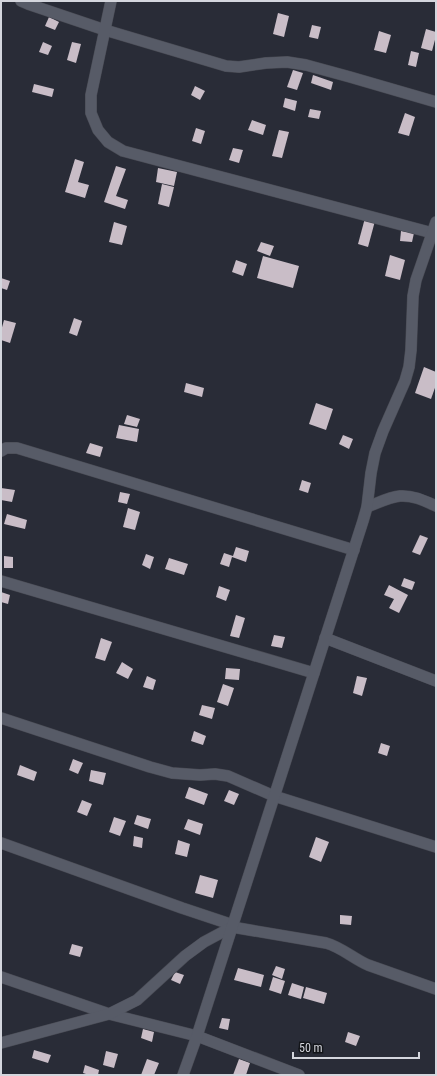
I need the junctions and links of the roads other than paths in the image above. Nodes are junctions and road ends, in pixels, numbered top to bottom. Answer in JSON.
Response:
{"nodes":[{"id":1,"x":21,"y":1,"type":"edge"},
{"id":2,"x":111,"y":1,"type":"edge"},
{"id":3,"x":105,"y":30,"type":"junction"},
{"id":4,"x":436,"y":102,"type":"edge"},
{"id":5,"x":436,"y":222,"type":"edge"},
{"id":6,"x":434,"y":233,"type":"edge"},
{"id":7,"x":1,"y":451,"type":"edge"},
{"id":8,"x":436,"y":506,"type":"edge"},
{"id":9,"x":367,"y":507,"type":"junction"},
{"id":10,"x":354,"y":550,"type":"junction"},
{"id":11,"x":1,"y":581,"type":"edge"},
{"id":12,"x":325,"y":638,"type":"junction"},
{"id":13,"x":314,"y":673,"type":"junction"},
{"id":14,"x":436,"y":681,"type":"edge"},
{"id":15,"x":1,"y":718,"type":"edge"},
{"id":16,"x":274,"y":796,"type":"junction"},
{"id":17,"x":1,"y":843,"type":"edge"},
{"id":18,"x":436,"y":847,"type":"edge"},
{"id":19,"x":233,"y":926,"type":"junction"},
{"id":20,"x":1,"y":977,"type":"edge"},
{"id":21,"x":436,"y":989,"type":"edge"},
{"id":22,"x":109,"y":1014,"type":"junction"},
{"id":23,"x":197,"y":1036,"type":"junction"},
{"id":24,"x":1,"y":1043,"type":"edge"},
{"id":25,"x":183,"y":1075,"type":"edge"},
{"id":26,"x":298,"y":1075,"type":"edge"}],
"edges":[{"from":1,"to":3,"type":"street"},
{"from":2,"to":3,"type":"street"},
{"from":3,"to":4,"type":"street"},
{"from":3,"to":6,"type":"street"},
{"from":5,"to":6,"type":"street"},
{"from":6,"to":9,"type":"street"},
{"from":7,"to":10,"type":"street"},
{"from":8,"to":9,"type":"street"},
{"from":9,"to":10,"type":"street"},
{"from":10,"to":12,"type":"street"},
{"from":11,"to":13,"type":"street"},
{"from":12,"to":13,"type":"street"},
{"from":12,"to":14,"type":"street"},
{"from":13,"to":16,"type":"street"},
{"from":15,"to":16,"type":"street"},
{"from":16,"to":18,"type":"street"},
{"from":16,"to":19,"type":"street"},
{"from":17,"to":19,"type":"street"},
{"from":19,"to":21,"type":"street"},
{"from":19,"to":22,"type":"street"},
{"from":19,"to":23,"type":"street"},
{"from":20,"to":22,"type":"street"},
{"from":22,"to":23,"type":"street"},
{"from":22,"to":24,"type":"street"},
{"from":23,"to":25,"type":"street"},
{"from":23,"to":26,"type":"street"}]}
